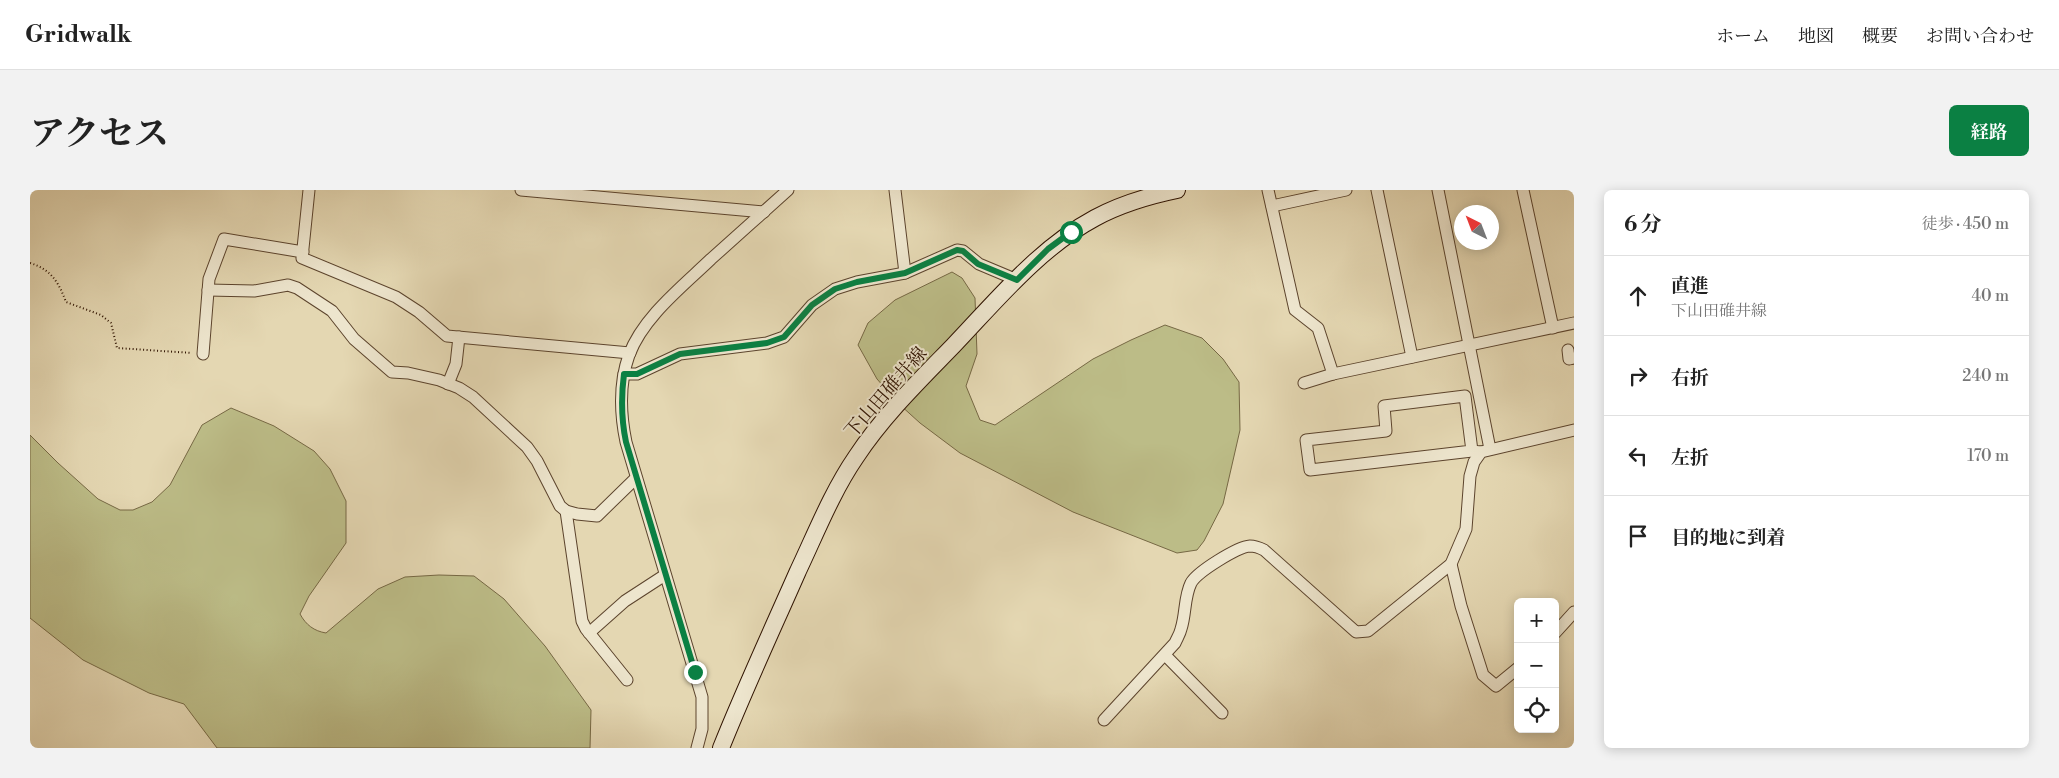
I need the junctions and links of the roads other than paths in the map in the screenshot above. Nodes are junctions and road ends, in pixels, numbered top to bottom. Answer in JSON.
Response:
{"nodes":[{"id":1,"x":309,"y":190,"type":"edge"},
{"id":2,"x":521,"y":190,"type":"edge"},
{"id":3,"x":788,"y":190,"type":"edge"},
{"id":4,"x":895,"y":190,"type":"edge"},
{"id":5,"x":1177,"y":190,"type":"edge"},
{"id":6,"x":1268,"y":190,"type":"edge"},
{"id":7,"x":1346,"y":190,"type":"edge"},
{"id":8,"x":1377,"y":190,"type":"edge"},
{"id":9,"x":1438,"y":190,"type":"edge"},
{"id":10,"x":1523,"y":190,"type":"edge"},
{"id":11,"x":1272,"y":206,"type":"junction"},
{"id":12,"x":764,"y":212,"type":"junction"},
{"id":13,"x":303,"y":252,"type":"junction"},
{"id":14,"x":905,"y":273,"type":"junction"},
{"id":15,"x":1017,"y":280,"type":"junction"},
{"id":16,"x":208,"y":290,"type":"junction"},
{"id":17,"x":1574,"y":323,"type":"edge"},
{"id":18,"x":1553,"y":328,"type":"junction"},
{"id":19,"x":459,"y":338,"type":"junction"},
{"id":20,"x":1468,"y":344,"type":"junction"},
{"id":21,"x":630,"y":353,"type":"junction"},
{"id":22,"x":203,"y":354,"type":"road end"},
{"id":23,"x":1412,"y":357,"type":"junction"},
{"id":24,"x":624,"y":374,"type":"junction"},
{"id":25,"x":1332,"y":374,"type":"junction"},
{"id":26,"x":1304,"y":383,"type":"dead end"},
{"id":27,"x":448,"y":384,"type":"junction"},
{"id":28,"x":1574,"y":430,"type":"edge"},
{"id":29,"x":1481,"y":451,"type":"junction"},
{"id":30,"x":636,"y":478,"type":"junction"},
{"id":31,"x":566,"y":511,"type":"junction"},
{"id":32,"x":1450,"y":564,"type":"junction"},
{"id":33,"x":665,"y":576,"type":"junction"},
{"id":34,"x":1574,"y":612,"type":"edge"},
{"id":35,"x":1559,"y":629,"type":"edge"},
{"id":36,"x":589,"y":633,"type":"junction"},
{"id":37,"x":1165,"y":655,"type":"junction"},
{"id":38,"x":1514,"y":671,"type":"edge"},
{"id":39,"x":627,"y":680,"type":"dead end"},
{"id":40,"x":1222,"y":713,"type":"dead end"},
{"id":41,"x":1104,"y":720,"type":"dead end"},
{"id":42,"x":697,"y":748,"type":"edge"},
{"id":43,"x":722,"y":748,"type":"edge"}],
"edges":[{"from":1,"to":13,"type":"street"},
{"from":2,"to":12,"type":"street"},
{"from":3,"to":12,"type":"street"},
{"from":4,"to":14,"type":"street"},
{"from":5,"to":15,"type":"main road","name":"下山田碓井線"},
{"from":6,"to":11,"type":"street"},
{"from":7,"to":11,"type":"street"},
{"from":8,"to":23,"type":"street"},
{"from":9,"to":20,"type":"street"},
{"from":10,"to":18,"type":"street"},
{"from":11,"to":25,"type":"street"},
{"from":12,"to":21,"type":"street"},
{"from":13,"to":16,"type":"street"},
{"from":13,"to":19,"type":"street"},
{"from":14,"to":15,"type":"street"},
{"from":14,"to":24,"type":"street"},
{"from":15,"to":43,"type":"main road","name":"下山田碓井線"},
{"from":16,"to":22,"type":"street"},
{"from":16,"to":27,"type":"street"},
{"from":17,"to":18,"type":"street"},
{"from":18,"to":20,"type":"street"},
{"from":19,"to":21,"type":"street"},
{"from":19,"to":27,"type":"street"},
{"from":20,"to":23,"type":"street"},
{"from":20,"to":29,"type":"street"},
{"from":21,"to":24,"type":"street"},
{"from":23,"to":25,"type":"street"},
{"from":24,"to":30,"type":"street"},
{"from":25,"to":26,"type":"street"},
{"from":27,"to":31,"type":"street"},
{"from":28,"to":29,"type":"street"},
{"from":29,"to":29,"type":"street"},
{"from":29,"to":32,"type":"street"},
{"from":30,"to":31,"type":"street"},
{"from":30,"to":33,"type":"street"},
{"from":31,"to":36,"type":"street"},
{"from":32,"to":37,"type":"street"},
{"from":32,"to":38,"type":"street"},
{"from":33,"to":36,"type":"street"},
{"from":33,"to":42,"type":"street"},
{"from":34,"to":35,"type":"street"},
{"from":36,"to":39,"type":"street"},
{"from":37,"to":40,"type":"street"},
{"from":37,"to":41,"type":"street"}]}
